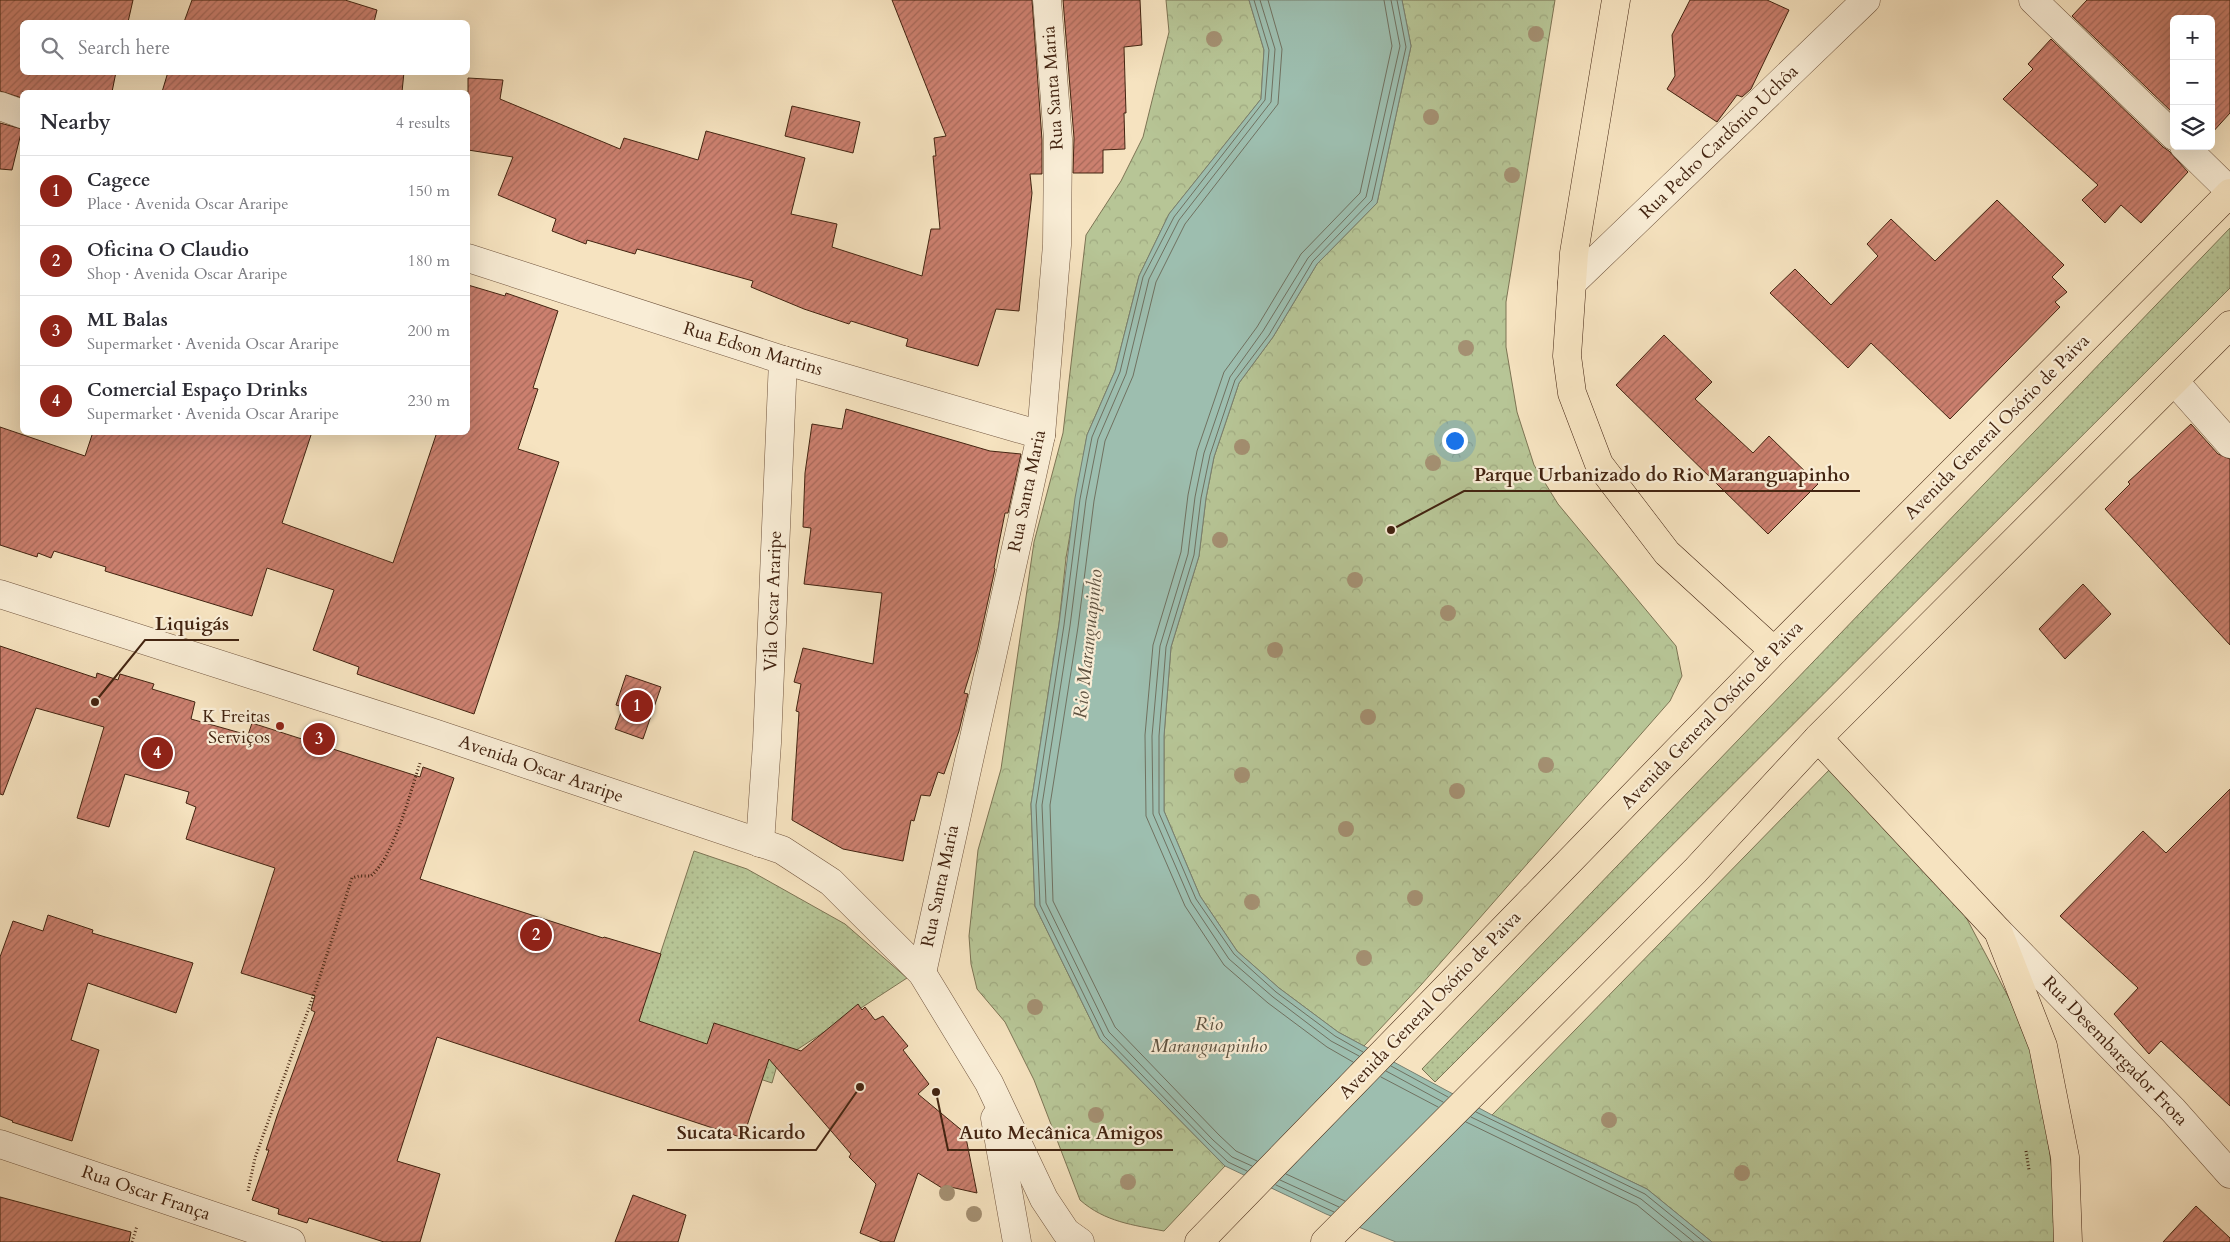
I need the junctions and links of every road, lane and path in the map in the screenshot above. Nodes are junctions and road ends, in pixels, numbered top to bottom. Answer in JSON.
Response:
{"nodes":[{"id":1,"x":1047,"y":0,"type":"edge"},
{"id":2,"x":1616,"y":0,"type":"edge"},
{"id":3,"x":1866,"y":0,"type":"edge"},
{"id":4,"x":2033,"y":0,"type":"edge"},
{"id":5,"x":0,"y":106,"type":"edge"},
{"id":6,"x":20,"y":113,"type":"edge"},
{"id":7,"x":2170,"y":132,"type":"edge"},
{"id":8,"x":2188,"y":150,"type":"edge"},
{"id":9,"x":2230,"y":192,"type":"edge"},
{"id":10,"x":470,"y":259,"type":"edge"},
{"id":11,"x":1572,"y":283,"type":"junction"},
{"id":12,"x":2230,"y":325,"type":"edge"},
{"id":13,"x":783,"y":360,"type":"junction"},
{"id":14,"x":2175,"y":382,"type":"junction"},
{"id":15,"x":1040,"y":435,"type":"junction"},
{"id":16,"x":2230,"y":444,"type":"edge"},
{"id":17,"x":0,"y":594,"type":"edge"},
{"id":18,"x":1774,"y":651,"type":"junction"},
{"id":19,"x":431,"y":732,"type":"junction"},
{"id":20,"x":1818,"y":738,"type":"junction"},
{"id":21,"x":760,"y":843,"type":"junction"},
{"id":22,"x":1998,"y":931,"type":"junction"},
{"id":23,"x":922,"y":973,"type":"junction"},
{"id":24,"x":989,"y":1083,"type":"junction"},
{"id":25,"x":0,"y":1144,"type":"edge"},
{"id":26,"x":2026,"y":1148,"type":"dead end"},
{"id":27,"x":2230,"y":1174,"type":"edge"},
{"id":28,"x":2030,"y":1177,"type":"dead end"},
{"id":29,"x":240,"y":1224,"type":"junction"},
{"id":30,"x":291,"y":1242,"type":"edge"},
{"id":31,"x":1017,"y":1242,"type":"edge"},
{"id":32,"x":1080,"y":1242,"type":"edge"},
{"id":33,"x":1199,"y":1242,"type":"edge"},
{"id":34,"x":1325,"y":1242,"type":"edge"},
{"id":35,"x":2068,"y":1242,"type":"edge"}],
"edges":[{"from":1,"to":15,"type":"street","name":"Rua Santa Maria"},
{"from":2,"to":11,"type":"main road"},
{"from":3,"to":11,"type":"street","name":"Rua Pedro Cardônio Uchôa"},
{"from":4,"to":7,"type":"street"},
{"from":5,"to":6,"type":"street"},
{"from":8,"to":9,"type":"street"},
{"from":9,"to":18,"type":"main road","name":"Avenida General Osório de Paiva"},
{"from":10,"to":13,"type":"street","name":"Rua Edson Martins"},
{"from":11,"to":18,"type":"main road"},
{"from":12,"to":14,"type":"main road"},
{"from":13,"to":15,"type":"street","name":"Rua Edson Martins"},
{"from":13,"to":21,"type":"street","name":"Vila Oscar Araripe"},
{"from":14,"to":16,"type":"street"},
{"from":14,"to":20,"type":"main road"},
{"from":15,"to":23,"type":"street","name":"Rua Santa Maria"},
{"from":17,"to":19,"type":"street","name":"Avenida Oscar Araripe"},
{"from":18,"to":33,"type":"main road","name":"Avenida General Osório de Paiva"},
{"from":19,"to":21,"type":"street","name":"Avenida Oscar Araripe"},
{"from":19,"to":29,"type":"path"},
{"from":20,"to":22,"type":"main road"},
{"from":20,"to":34,"type":"main road"},
{"from":21,"to":23,"type":"street","name":"Avenida Oscar Araripe"},
{"from":22,"to":27,"type":"street","name":"Rua Desembargador Frota"},
{"from":22,"to":35,"type":"main road"},
{"from":23,"to":24,"type":"street","name":"Avenida Oscar Araripe"},
{"from":24,"to":31,"type":"street","name":"Avenida Oscar Araripe"},
{"from":24,"to":32,"type":"street","name":"Avenida Oscar Araripe"},
{"from":25,"to":29,"type":"street","name":"Rua Oscar França"},
{"from":26,"to":28,"type":"path"},
{"from":29,"to":30,"type":"street","name":"Rua Oscar França"}]}
